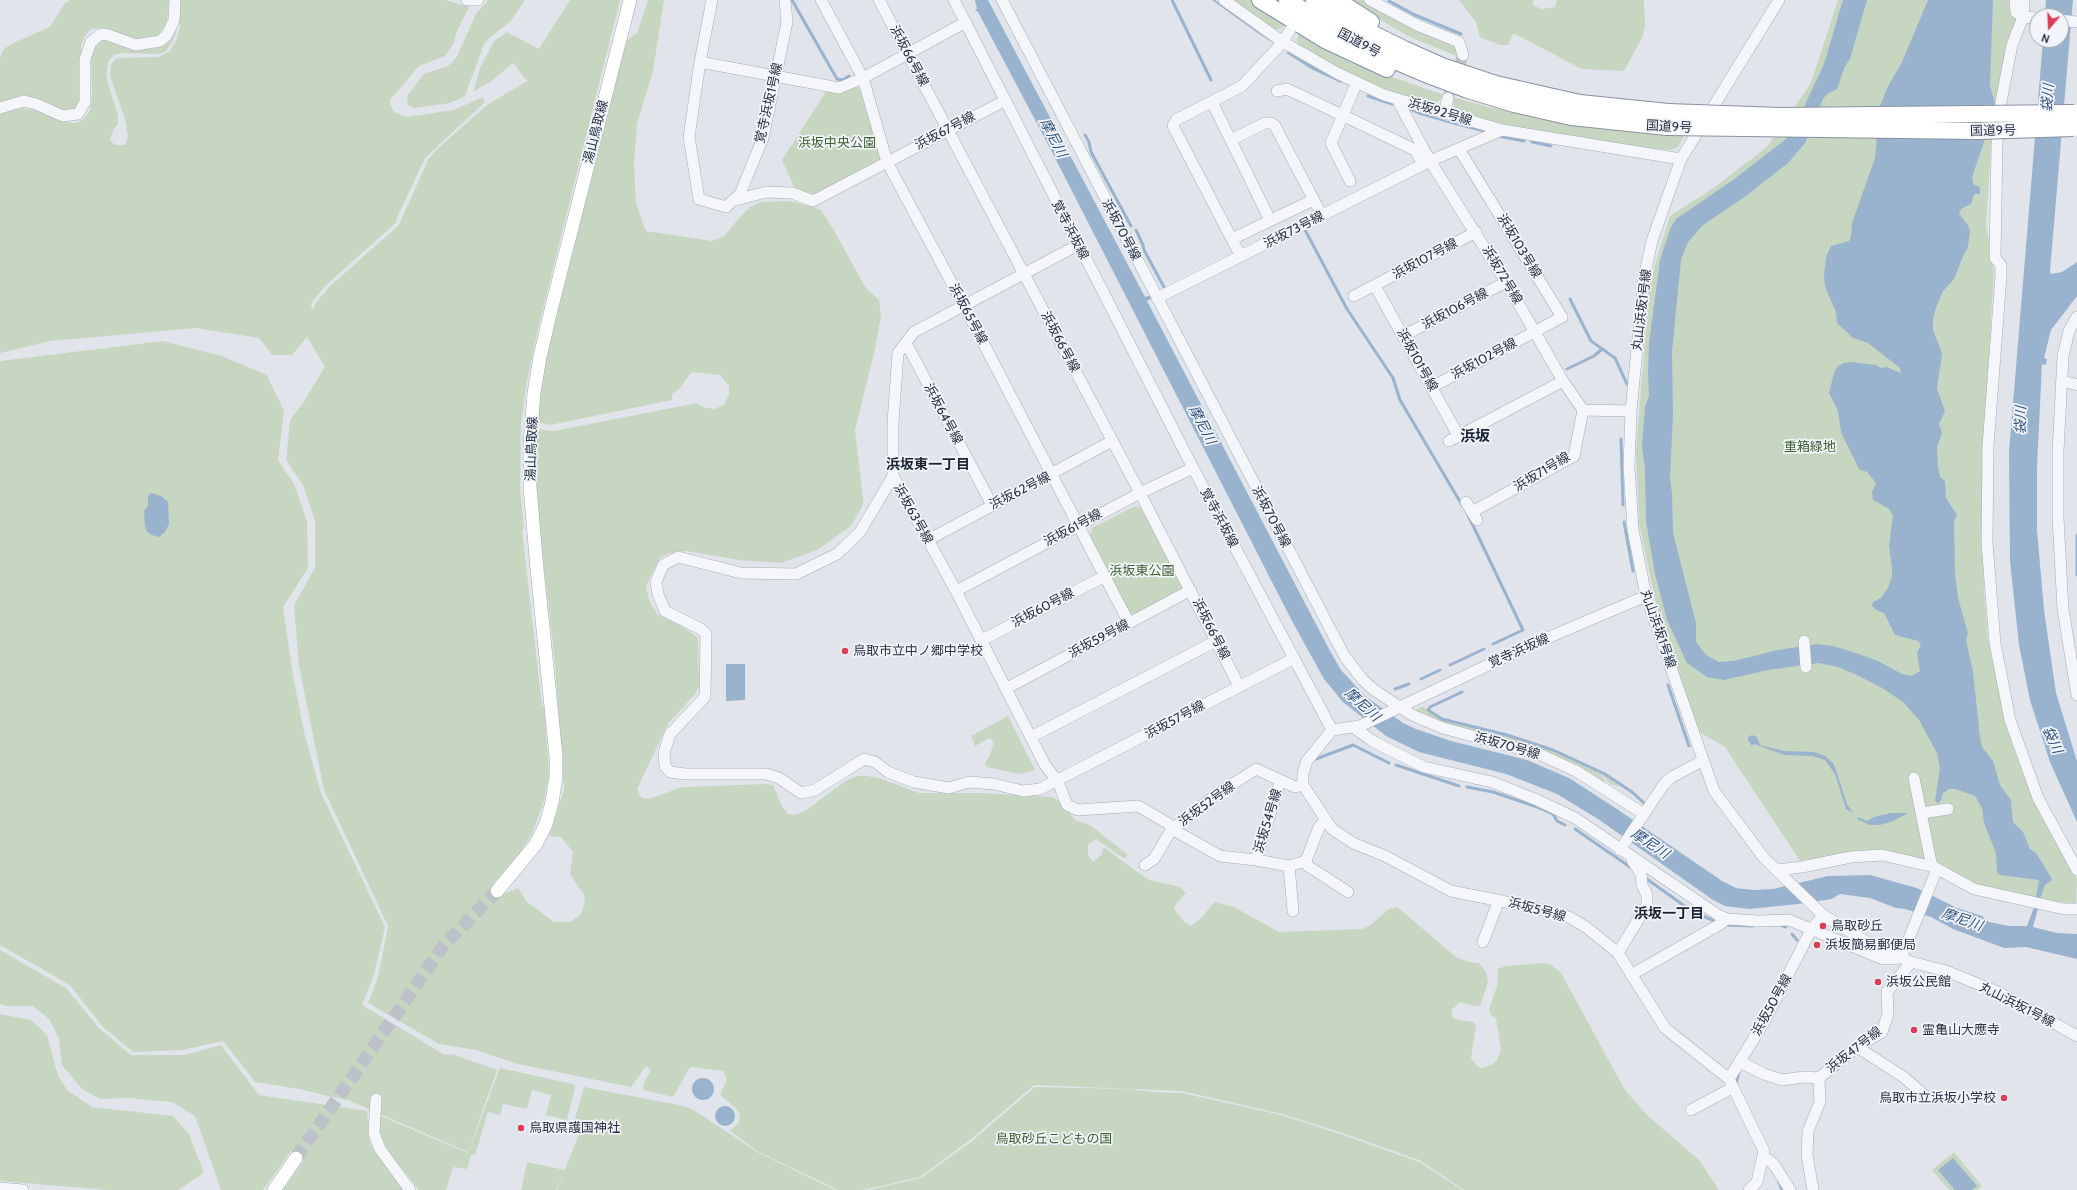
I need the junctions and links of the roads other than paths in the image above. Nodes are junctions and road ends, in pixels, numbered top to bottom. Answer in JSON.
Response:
{"nodes":[{"id":1,"x":175,"y":0,"type":"edge"},
{"id":2,"x":467,"y":0,"type":"edge"},
{"id":3,"x":478,"y":0,"type":"edge"},
{"id":4,"x":630,"y":0,"type":"edge"},
{"id":5,"x":712,"y":0,"type":"edge"},
{"id":6,"x":785,"y":0,"type":"edge"},
{"id":7,"x":821,"y":0,"type":"edge"},
{"id":8,"x":879,"y":0,"type":"edge"},
{"id":9,"x":954,"y":0,"type":"edge"},
{"id":10,"x":1002,"y":0,"type":"edge"},
{"id":11,"x":1224,"y":0,"type":"edge"},
{"id":12,"x":1260,"y":0,"type":"edge"},
{"id":13,"x":1287,"y":0,"type":"edge"},
{"id":14,"x":1314,"y":0,"type":"edge"},
{"id":15,"x":1337,"y":0,"type":"edge"},
{"id":16,"x":1779,"y":0,"type":"edge"},
{"id":17,"x":2015,"y":0,"type":"edge"},
{"id":18,"x":2024,"y":0,"type":"edge"},
{"id":19,"x":1377,"y":2,"type":"edge"},
{"id":20,"x":2029,"y":15,"type":"edge"},
{"id":21,"x":2029,"y":18,"type":"edge"},
{"id":22,"x":2029,"y":20,"type":"edge"},
{"id":23,"x":966,"y":22,"type":"junction"},
{"id":24,"x":1290,"y":30,"type":"dead end"},
{"id":25,"x":1283,"y":42,"type":"junction"},
{"id":26,"x":907,"y":53,"type":"junction"},
{"id":27,"x":1462,"y":55,"type":"dead end"},
{"id":28,"x":700,"y":62,"type":"junction"},
{"id":29,"x":775,"y":76,"type":"junction"},
{"id":30,"x":863,"y":78,"type":"junction"},
{"id":31,"x":1357,"y":82,"type":"junction"},
{"id":32,"x":1277,"y":91,"type":"dead end"},
{"id":33,"x":1515,"y":97,"type":"junction"},
{"id":34,"x":1448,"y":98,"type":"tunnel mouth"},
{"id":35,"x":1397,"y":99,"type":"junction"},
{"id":36,"x":1004,"y":101,"type":"junction"},
{"id":37,"x":1212,"y":102,"type":"junction"},
{"id":38,"x":0,"y":108,"type":"edge"},
{"id":39,"x":1444,"y":114,"type":"junction"},
{"id":40,"x":1342,"y":115,"type":"junction"},
{"id":41,"x":1668,"y":120,"type":"junction"},
{"id":42,"x":2075,"y":121,"type":"edge"},
{"id":43,"x":948,"y":130,"type":"junction"},
{"id":44,"x":1502,"y":130,"type":"junction"},
{"id":45,"x":1231,"y":140,"type":"junction"},
{"id":46,"x":1459,"y":149,"type":"junction"},
{"id":47,"x":1681,"y":159,"type":"junction"},
{"id":48,"x":1425,"y":160,"type":"junction"},
{"id":49,"x":887,"y":162,"type":"junction"},
{"id":50,"x":1350,"y":181,"type":"dead end"},
{"id":51,"x":732,"y":201,"type":"junction"},
{"id":52,"x":1270,"y":220,"type":"junction"},
{"id":53,"x":1476,"y":232,"type":"junction"},
{"id":54,"x":1232,"y":239,"type":"junction"},
{"id":55,"x":1078,"y":245,"type":"junction"},
{"id":56,"x":1238,"y":252,"type":"dead end"},
{"id":57,"x":1023,"y":273,"type":"junction"},
{"id":58,"x":1506,"y":282,"type":"junction"},
{"id":59,"x":1375,"y":286,"type":"junction"},
{"id":60,"x":1354,"y":296,"type":"dead end"},
{"id":61,"x":1157,"y":298,"type":"junction"},
{"id":62,"x":963,"y":304,"type":"junction"},
{"id":63,"x":2077,"y":317,"type":"edge"},
{"id":64,"x":1535,"y":332,"type":"junction"},
{"id":65,"x":1403,"y":336,"type":"junction"},
{"id":66,"x":906,"y":343,"type":"junction"},
{"id":67,"x":1563,"y":381,"type":"junction"},
{"id":68,"x":2062,"y":381,"type":"junction"},
{"id":69,"x":2077,"y":385,"type":"edge"},
{"id":70,"x":1432,"y":387,"type":"junction"},
{"id":71,"x":1583,"y":410,"type":"junction"},
{"id":72,"x":1631,"y":411,"type":"junction"},
{"id":73,"x":1112,"y":441,"type":"junction"},
{"id":74,"x":1193,"y":468,"type":"junction"},
{"id":75,"x":1052,"y":475,"type":"junction"},
{"id":76,"x":893,"y":476,"type":"junction"},
{"id":77,"x":1140,"y":493,"type":"junction"},
{"id":78,"x":992,"y":505,"type":"junction"},
{"id":79,"x":1472,"y":511,"type":"dead end"},
{"id":80,"x":1079,"y":525,"type":"junction"},
{"id":81,"x":928,"y":540,"type":"junction"},
{"id":82,"x":1105,"y":576,"type":"junction"},
{"id":83,"x":1191,"y":590,"type":"junction"},
{"id":84,"x":956,"y":591,"type":"junction"},
{"id":85,"x":1646,"y":596,"type":"junction"},
{"id":86,"x":1129,"y":623,"type":"junction"},
{"id":87,"x":982,"y":640,"type":"junction"},
{"id":88,"x":1216,"y":641,"type":"junction"},
{"id":89,"x":1804,"y":641,"type":"dead end"},
{"id":90,"x":1293,"y":659,"type":"junction"},
{"id":91,"x":1806,"y":667,"type":"dead end"},
{"id":92,"x":1239,"y":686,"type":"junction"},
{"id":93,"x":1007,"y":688,"type":"junction"},
{"id":94,"x":2077,"y":695,"type":"edge"},
{"id":95,"x":1395,"y":708,"type":"junction"},
{"id":96,"x":1356,"y":727,"type":"junction"},
{"id":97,"x":1332,"y":730,"type":"junction"},
{"id":98,"x":1031,"y":737,"type":"junction"},
{"id":99,"x":1702,"y":761,"type":"junction"},
{"id":100,"x":1914,"y":778,"type":"dead end"},
{"id":101,"x":1058,"y":782,"type":"junction"},
{"id":102,"x":1280,"y":782,"type":"junction"},
{"id":103,"x":1303,"y":785,"type":"junction"},
{"id":104,"x":1948,"y":809,"type":"dead end"},
{"id":105,"x":1922,"y":813,"type":"junction"},
{"id":106,"x":1642,"y":817,"type":"junction"},
{"id":107,"x":1326,"y":820,"type":"junction"},
{"id":108,"x":1172,"y":829,"type":"junction"},
{"id":109,"x":1622,"y":846,"type":"junction"},
{"id":110,"x":1630,"y":857,"type":"junction"},
{"id":111,"x":1256,"y":860,"type":"junction"},
{"id":112,"x":1306,"y":861,"type":"junction"},
{"id":113,"x":1145,"y":865,"type":"dead end"},
{"id":114,"x":1289,"y":866,"type":"junction"},
{"id":115,"x":1934,"y":868,"type":"junction"},
{"id":116,"x":1777,"y":870,"type":"junction"},
{"id":117,"x":2077,"y":870,"type":"edge"},
{"id":118,"x":496,"y":891,"type":"tunnel mouth"},
{"id":119,"x":1348,"y":892,"type":"dead end"},
{"id":120,"x":1499,"y":900,"type":"junction"},
{"id":121,"x":2077,"y":908,"type":"edge"},
{"id":122,"x":1293,"y":911,"type":"dead end"},
{"id":123,"x":1823,"y":915,"type":"junction"},
{"id":124,"x":1727,"y":919,"type":"junction"},
{"id":125,"x":1811,"y":930,"type":"junction"},
{"id":126,"x":1483,"y":942,"type":"dead end"},
{"id":127,"x":1618,"y":953,"type":"junction"},
{"id":128,"x":1906,"y":960,"type":"junction"},
{"id":129,"x":1631,"y":976,"type":"junction"},
{"id":130,"x":2077,"y":1036,"type":"edge"},
{"id":131,"x":1857,"y":1047,"type":"junction"},
{"id":132,"x":1740,"y":1062,"type":"junction"},
{"id":133,"x":1819,"y":1078,"type":"junction"},
{"id":134,"x":1731,"y":1084,"type":"junction"},
{"id":135,"x":1927,"y":1098,"type":"dead end"},
{"id":136,"x":376,"y":1099,"type":"dead end"},
{"id":137,"x":1691,"y":1110,"type":"dead end"},
{"id":138,"x":296,"y":1158,"type":"tunnel mouth"},
{"id":139,"x":1764,"y":1158,"type":"junction"},
{"id":140,"x":0,"y":1188,"type":"edge"},
{"id":141,"x":1755,"y":1188,"type":"edge"},
{"id":142,"x":23,"y":1190,"type":"edge"},
{"id":143,"x":274,"y":1190,"type":"edge"},
{"id":144,"x":410,"y":1190,"type":"edge"},
{"id":145,"x":1790,"y":1190,"type":"edge"},
{"id":146,"x":1813,"y":1190,"type":"edge"}],
"edges":[{"from":1,"to":38,"type":"street"},
{"from":2,"to":3,"type":"street"},
{"from":4,"to":118,"type":"main road","name":"湯山鳥取線"},
{"from":5,"to":28,"type":"street"},
{"from":6,"to":29,"type":"street","name":"覚寺浜坂1号線"},
{"from":7,"to":30,"type":"street","name":"浜坂65号線"},
{"from":8,"to":26,"type":"street","name":"浜坂66号線"},
{"from":9,"to":23,"type":"street","name":"覚寺浜坂線"},
{"from":10,"to":61,"type":"street","name":"浜坂70号線"},
{"from":11,"to":25,"type":"street","name":"浜坂92号線"},
{"from":12,"to":33,"type":"highway"},
{"from":13,"to":33,"type":"highway","name":"国道9号"},
{"from":14,"to":33,"type":"highway","name":"国道9号"},
{"from":15,"to":33,"type":"highway"},
{"from":16,"to":47,"type":"street","name":"丸山浜坂1号線"},
{"from":17,"to":21,"type":"street"},
{"from":18,"to":20,"type":"street"},
{"from":19,"to":27,"type":"street"},
{"from":22,"to":117,"type":"street"},
{"from":23,"to":26,"type":"street"},
{"from":23,"to":36,"type":"street","name":"覚寺浜坂線"},
{"from":24,"to":25,"type":"street"},
{"from":25,"to":31,"type":"street","name":"浜坂92号線"},
{"from":25,"to":37,"type":"street"},
{"from":26,"to":30,"type":"street"},
{"from":26,"to":43,"type":"street","name":"浜坂66号線"},
{"from":28,"to":29,"type":"street"},
{"from":28,"to":51,"type":"street"},
{"from":29,"to":30,"type":"street"},
{"from":29,"to":51,"type":"street","name":"覚寺浜坂1号線"},
{"from":30,"to":49,"type":"street","name":"浜坂65号線"},
{"from":31,"to":35,"type":"street","name":"浜坂92号線"},
{"from":31,"to":40,"type":"street"},
{"from":32,"to":40,"type":"street"},
{"from":33,"to":41,"type":"highway","name":"国道9号"},
{"from":34,"to":39,"type":"street"},
{"from":35,"to":39,"type":"street","name":"浜坂92号線"},
{"from":35,"to":48,"type":"street","name":"浜坂72号線"},
{"from":36,"to":43,"type":"street","name":"浜坂67号線"},
{"from":36,"to":55,"type":"street","name":"覚寺浜坂線"},
{"from":37,"to":45,"type":"street"},
{"from":37,"to":54,"type":"street"},
{"from":39,"to":44,"type":"street","name":"浜坂92号線"},
{"from":40,"to":48,"type":"street"},
{"from":40,"to":50,"type":"street"},
{"from":41,"to":42,"type":"highway","name":"国道9号","bridge":true},
{"from":41,"to":42,"type":"highway","name":"国道9号","bridge":true},
{"from":43,"to":49,"type":"street","name":"浜坂67号線"},
{"from":43,"to":57,"type":"street","name":"浜坂66号線"},
{"from":44,"to":46,"type":"street","name":"浜坂73号線"},
{"from":44,"to":47,"type":"street","name":"浜坂92号線"},
{"from":45,"to":52,"type":"street"},
{"from":45,"to":52,"type":"street"},
{"from":46,"to":48,"type":"street","name":"浜坂73号線"},
{"from":46,"to":64,"type":"street","name":"浜坂103号線"},
{"from":47,"to":72,"type":"street","name":"丸山浜坂1号線"},
{"from":48,"to":53,"type":"street","name":"浜坂72号線"},
{"from":48,"to":61,"type":"street","name":"浜坂73号線"},
{"from":49,"to":51,"type":"street","name":"浜坂67号線"},
{"from":49,"to":62,"type":"street","name":"浜坂65号線"},
{"from":52,"to":54,"type":"street"},
{"from":53,"to":58,"type":"street","name":"浜坂72号線"},
{"from":53,"to":59,"type":"street","name":"浜坂107号線"},
{"from":54,"to":56,"type":"street"},
{"from":55,"to":57,"type":"street","name":"浜坂63号線"},
{"from":55,"to":74,"type":"street","name":"覚寺浜坂線"},
{"from":57,"to":62,"type":"street","name":"浜坂63号線"},
{"from":57,"to":73,"type":"street","name":"浜坂66号線"},
{"from":58,"to":64,"type":"street","name":"浜坂72号線"},
{"from":58,"to":65,"type":"street","name":"浜坂106号線"},
{"from":59,"to":60,"type":"street","name":"浜坂107号線"},
{"from":59,"to":65,"type":"street","name":"浜坂101号線"},
{"from":61,"to":95,"type":"street","name":"浜坂70号線"},
{"from":62,"to":66,"type":"street","name":"浜坂63号線"},
{"from":62,"to":75,"type":"street","name":"浜坂65号線"},
{"from":63,"to":68,"type":"street"},
{"from":64,"to":67,"type":"street","name":"浜坂72号線"},
{"from":64,"to":70,"type":"street","name":"浜坂102号線"},
{"from":65,"to":70,"type":"street","name":"浜坂101号線"},
{"from":66,"to":76,"type":"street","name":"浜坂63号線"},
{"from":66,"to":78,"type":"street","name":"浜坂64号線"},
{"from":67,"to":70,"type":"street","name":"浜坂101号線"},
{"from":67,"to":71,"type":"street","name":"浜坂72号線"},
{"from":68,"to":69,"type":"street"},
{"from":68,"to":94,"type":"street"},
{"from":71,"to":72,"type":"street"},
{"from":71,"to":79,"type":"street","name":"浜坂71号線"},
{"from":72,"to":85,"type":"street","name":"丸山浜坂1号線"},
{"from":73,"to":75,"type":"street","name":"浜坂62号線"},
{"from":73,"to":77,"type":"street","name":"浜坂66号線"},
{"from":74,"to":77,"type":"street","name":"浜坂61号線"},
{"from":74,"to":90,"type":"street","name":"覚寺浜坂線"},
{"from":75,"to":78,"type":"street","name":"浜坂62号線"},
{"from":75,"to":80,"type":"street","name":"浜坂65号線"},
{"from":76,"to":81,"type":"street","name":"浜坂63号線"},
{"from":76,"to":101,"type":"street","name":"浜坂57号線"},
{"from":77,"to":80,"type":"street","name":"浜坂61号線"},
{"from":77,"to":83,"type":"street","name":"浜坂66号線"},
{"from":78,"to":81,"type":"street","name":"浜坂62号線"},
{"from":80,"to":82,"type":"street","name":"浜坂65号線"},
{"from":80,"to":84,"type":"street","name":"浜坂61号線"},
{"from":81,"to":84,"type":"street","name":"浜坂63号線"},
{"from":82,"to":86,"type":"street","name":"浜坂65号線"},
{"from":82,"to":87,"type":"street","name":"浜坂60号線"},
{"from":83,"to":86,"type":"street","name":"浜坂59号線"},
{"from":83,"to":88,"type":"street","name":"浜坂66号線"},
{"from":84,"to":87,"type":"street","name":"浜坂63号線"},
{"from":85,"to":95,"type":"street","name":"覚寺浜坂線"},
{"from":85,"to":99,"type":"street","name":"丸山浜坂1号線"},
{"from":86,"to":93,"type":"street","name":"浜坂59号線"},
{"from":87,"to":93,"type":"street","name":"浜坂63号線"},
{"from":88,"to":92,"type":"street","name":"浜坂66号線"},
{"from":88,"to":98,"type":"street"},
{"from":89,"to":91,"type":"street"},
{"from":90,"to":92,"type":"street","name":"浜坂57号線"},
{"from":90,"to":97,"type":"street","name":"覚寺浜坂線"},
{"from":92,"to":101,"type":"street","name":"浜坂57号線"},
{"from":93,"to":98,"type":"street","name":"浜坂63号線"},
{"from":95,"to":96,"type":"street","name":"覚寺浜坂線"},
{"from":95,"to":106,"type":"street","name":"浜坂70号線"},
{"from":96,"to":97,"type":"street","name":"覚寺浜坂線"},
{"from":96,"to":109,"type":"street"},
{"from":97,"to":103,"type":"street"},
{"from":98,"to":101,"type":"street","name":"浜坂63号線"},
{"from":99,"to":106,"type":"street"},
{"from":99,"to":116,"type":"street","name":"丸山浜坂1号線"},
{"from":100,"to":105,"type":"street"},
{"from":101,"to":108,"type":"street","name":"浜坂63号線"},
{"from":102,"to":103,"type":"street","name":"浜坂52号線"},
{"from":102,"to":108,"type":"street","name":"浜坂52号線"},
{"from":102,"to":111,"type":"street","name":"浜坂54号線"},
{"from":103,"to":107,"type":"street","name":"浜坂5号線"},
{"from":104,"to":105,"type":"street"},
{"from":105,"to":115,"type":"street"},
{"from":106,"to":109,"type":"street"},
{"from":107,"to":112,"type":"street"},
{"from":107,"to":120,"type":"street","name":"浜坂5号線"},
{"from":108,"to":111,"type":"street","name":"浜坂52号線"},
{"from":108,"to":113,"type":"street"},
{"from":109,"to":110,"type":"street"},
{"from":110,"to":124,"type":"street"},
{"from":110,"to":127,"type":"street"},
{"from":111,"to":114,"type":"street","name":"浜坂52号線"},
{"from":112,"to":114,"type":"street","name":"浜坂52号線"},
{"from":112,"to":119,"type":"street"},
{"from":114,"to":122,"type":"street"},
{"from":115,"to":116,"type":"street"},
{"from":115,"to":121,"type":"street"},
{"from":115,"to":128,"type":"street"},
{"from":116,"to":123,"type":"street","name":"丸山浜坂1号線"},
{"from":120,"to":126,"type":"street"},
{"from":120,"to":127,"type":"street","name":"浜坂5号線"},
{"from":123,"to":125,"type":"street","name":"浜坂50号線"},
{"from":123,"to":128,"type":"street","name":"丸山浜坂1号線"},
{"from":124,"to":125,"type":"street"},
{"from":124,"to":129,"type":"street"},
{"from":125,"to":128,"type":"street"},
{"from":125,"to":132,"type":"street","name":"浜坂50号線"},
{"from":127,"to":129,"type":"street","name":"浜坂5号線"},
{"from":128,"to":130,"type":"street","name":"丸山浜坂1号線"},
{"from":128,"to":131,"type":"street","name":"浜坂47号線"},
{"from":129,"to":134,"type":"street","name":"浜坂5号線"},
{"from":131,"to":133,"type":"street","name":"浜坂47号線"},
{"from":131,"to":135,"type":"street"},
{"from":132,"to":133,"type":"street"},
{"from":132,"to":134,"type":"street","name":"浜坂50号線"},
{"from":133,"to":146,"type":"street","name":"浜坂47号線"},
{"from":134,"to":137,"type":"street"},
{"from":134,"to":139,"type":"street","name":"浜坂5号線"},
{"from":136,"to":144,"type":"street"},
{"from":138,"to":143,"type":"main road"},
{"from":139,"to":141,"type":"street"},
{"from":139,"to":145,"type":"street"},
{"from":140,"to":142,"type":"street"}]}
